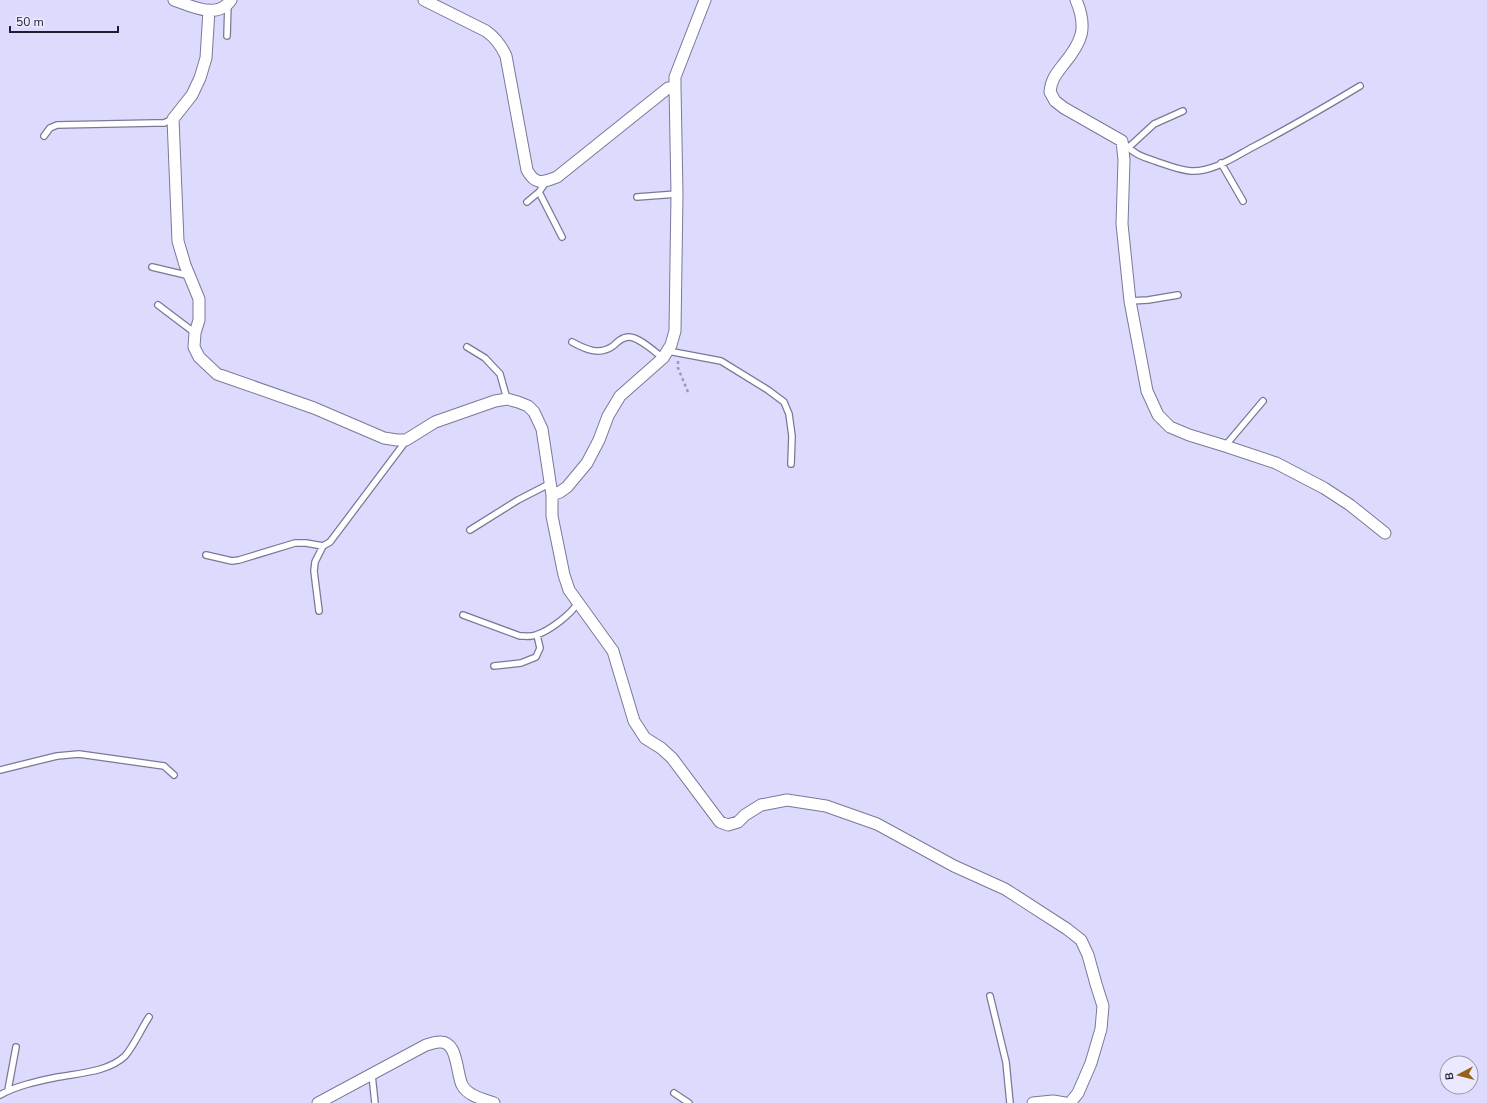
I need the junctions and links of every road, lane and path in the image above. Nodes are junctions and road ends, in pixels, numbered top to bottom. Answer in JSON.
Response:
{"nodes":[{"id":1,"x":174,"y":0,"type":"edge"},
{"id":2,"x":424,"y":0,"type":"edge"},
{"id":3,"x":705,"y":0,"type":"edge"},
{"id":4,"x":1076,"y":0,"type":"edge"},
{"id":5,"x":230,"y":2,"type":"edge"},
{"id":6,"x":209,"y":10,"type":"junction"},
{"id":7,"x":227,"y":36,"type":"dead end"},
{"id":8,"x":1360,"y":86,"type":"dead end"},
{"id":9,"x":674,"y":87,"type":"junction"},
{"id":10,"x":1183,"y":111,"type":"dead end"},
{"id":11,"x":173,"y":119,"type":"junction"},
{"id":12,"x":44,"y":136,"type":"dead end"},
{"id":13,"x":1125,"y":145,"type":"junction"},
{"id":14,"x":1221,"y":163,"type":"junction"},
{"id":15,"x":547,"y":182,"type":"junction"},
{"id":16,"x":539,"y":192,"type":"junction"},
{"id":17,"x":677,"y":194,"type":"junction"},
{"id":18,"x":637,"y":197,"type":"dead end"},
{"id":19,"x":1243,"y":201,"type":"dead end"},
{"id":20,"x":527,"y":202,"type":"dead end"},
{"id":21,"x":562,"y":237,"type":"dead end"},
{"id":22,"x":152,"y":267,"type":"dead end"},
{"id":23,"x":190,"y":276,"type":"junction"},
{"id":24,"x":1178,"y":295,"type":"dead end"},
{"id":25,"x":1130,"y":301,"type":"junction"},
{"id":26,"x":158,"y":305,"type":"dead end"},
{"id":27,"x":195,"y":333,"type":"junction"},
{"id":28,"x":572,"y":342,"type":"dead end"},
{"id":29,"x":467,"y":346,"type":"dead end"},
{"id":30,"x":670,"y":354,"type":"junction"},
{"id":31,"x":688,"y":392,"type":"dead end"},
{"id":32,"x":507,"y":399,"type":"junction"},
{"id":33,"x":1263,"y":401,"type":"dead end"},
{"id":34,"x":406,"y":440,"type":"junction"},
{"id":35,"x":1225,"y":446,"type":"junction"},
{"id":36,"x":791,"y":464,"type":"dead end"},
{"id":37,"x":551,"y":483,"type":"junction"},
{"id":38,"x":552,"y":495,"type":"junction"},
{"id":39,"x":470,"y":530,"type":"dead end"},
{"id":40,"x":1385,"y":533,"type":"dead end"},
{"id":41,"x":323,"y":546,"type":"junction"},
{"id":42,"x":206,"y":555,"type":"dead end"},
{"id":43,"x":578,"y":602,"type":"junction"},
{"id":44,"x":319,"y":611,"type":"dead end"},
{"id":45,"x":463,"y":615,"type":"dead end"},
{"id":46,"x":537,"y":635,"type":"junction"},
{"id":47,"x":494,"y":666,"type":"dead end"},
{"id":48,"x":0,"y":770,"type":"edge"},
{"id":49,"x":174,"y":775,"type":"dead end"},
{"id":50,"x":990,"y":996,"type":"dead end"},
{"id":51,"x":149,"y":1017,"type":"dead end"},
{"id":52,"x":16,"y":1047,"type":"dead end"},
{"id":53,"x":372,"y":1074,"type":"junction"},
{"id":54,"x":8,"y":1090,"type":"junction"},
{"id":55,"x":674,"y":1093,"type":"dead end"},
{"id":56,"x":0,"y":1095,"type":"edge"},
{"id":57,"x":318,"y":1103,"type":"edge"},
{"id":58,"x":374,"y":1103,"type":"edge"},
{"id":59,"x":494,"y":1103,"type":"edge"},
{"id":60,"x":689,"y":1103,"type":"edge"},
{"id":61,"x":1010,"y":1103,"type":"edge"},
{"id":62,"x":1033,"y":1103,"type":"edge"},
{"id":63,"x":1065,"y":1103,"type":"edge"},
{"id":64,"x":1070,"y":1103,"type":"edge"}],
"edges":[{"from":1,"to":6,"type":"street"},
{"from":2,"to":15,"type":"street"},
{"from":3,"to":9,"type":"street"},
{"from":4,"to":13,"type":"street"},
{"from":5,"to":6,"type":"street"},
{"from":5,"to":7,"type":"lane"},
{"from":6,"to":11,"type":"street"},
{"from":8,"to":14,"type":"lane"},
{"from":9,"to":15,"type":"street"},
{"from":9,"to":17,"type":"street"},
{"from":10,"to":13,"type":"lane"},
{"from":11,"to":12,"type":"lane"},
{"from":11,"to":23,"type":"street"},
{"from":13,"to":14,"type":"lane"},
{"from":13,"to":25,"type":"street"},
{"from":14,"to":19,"type":"lane"},
{"from":15,"to":16,"type":"lane"},
{"from":16,"to":20,"type":"lane"},
{"from":16,"to":21,"type":"lane"},
{"from":17,"to":18,"type":"lane"},
{"from":17,"to":30,"type":"street"},
{"from":22,"to":23,"type":"lane"},
{"from":23,"to":27,"type":"street"},
{"from":24,"to":25,"type":"lane"},
{"from":25,"to":35,"type":"street"},
{"from":26,"to":27,"type":"lane"},
{"from":27,"to":34,"type":"street"},
{"from":28,"to":30,"type":"lane"},
{"from":29,"to":32,"type":"lane"},
{"from":30,"to":31,"type":"path"},
{"from":30,"to":36,"type":"lane"},
{"from":30,"to":38,"type":"street"},
{"from":32,"to":34,"type":"street"},
{"from":32,"to":37,"type":"street"},
{"from":33,"to":35,"type":"lane"},
{"from":34,"to":41,"type":"lane"},
{"from":35,"to":40,"type":"street"},
{"from":37,"to":38,"type":"street"},
{"from":37,"to":39,"type":"lane"},
{"from":38,"to":43,"type":"street"},
{"from":41,"to":42,"type":"lane"},
{"from":41,"to":44,"type":"lane"},
{"from":43,"to":46,"type":"lane"},
{"from":43,"to":64,"type":"street"},
{"from":45,"to":46,"type":"lane"},
{"from":46,"to":47,"type":"lane"},
{"from":48,"to":49,"type":"lane"},
{"from":50,"to":61,"type":"lane"},
{"from":51,"to":54,"type":"lane"},
{"from":52,"to":54,"type":"lane"},
{"from":53,"to":57,"type":"street"},
{"from":53,"to":58,"type":"lane"},
{"from":53,"to":59,"type":"street"},
{"from":54,"to":56,"type":"lane"},
{"from":55,"to":60,"type":"lane"},
{"from":62,"to":63,"type":"street"}]}
